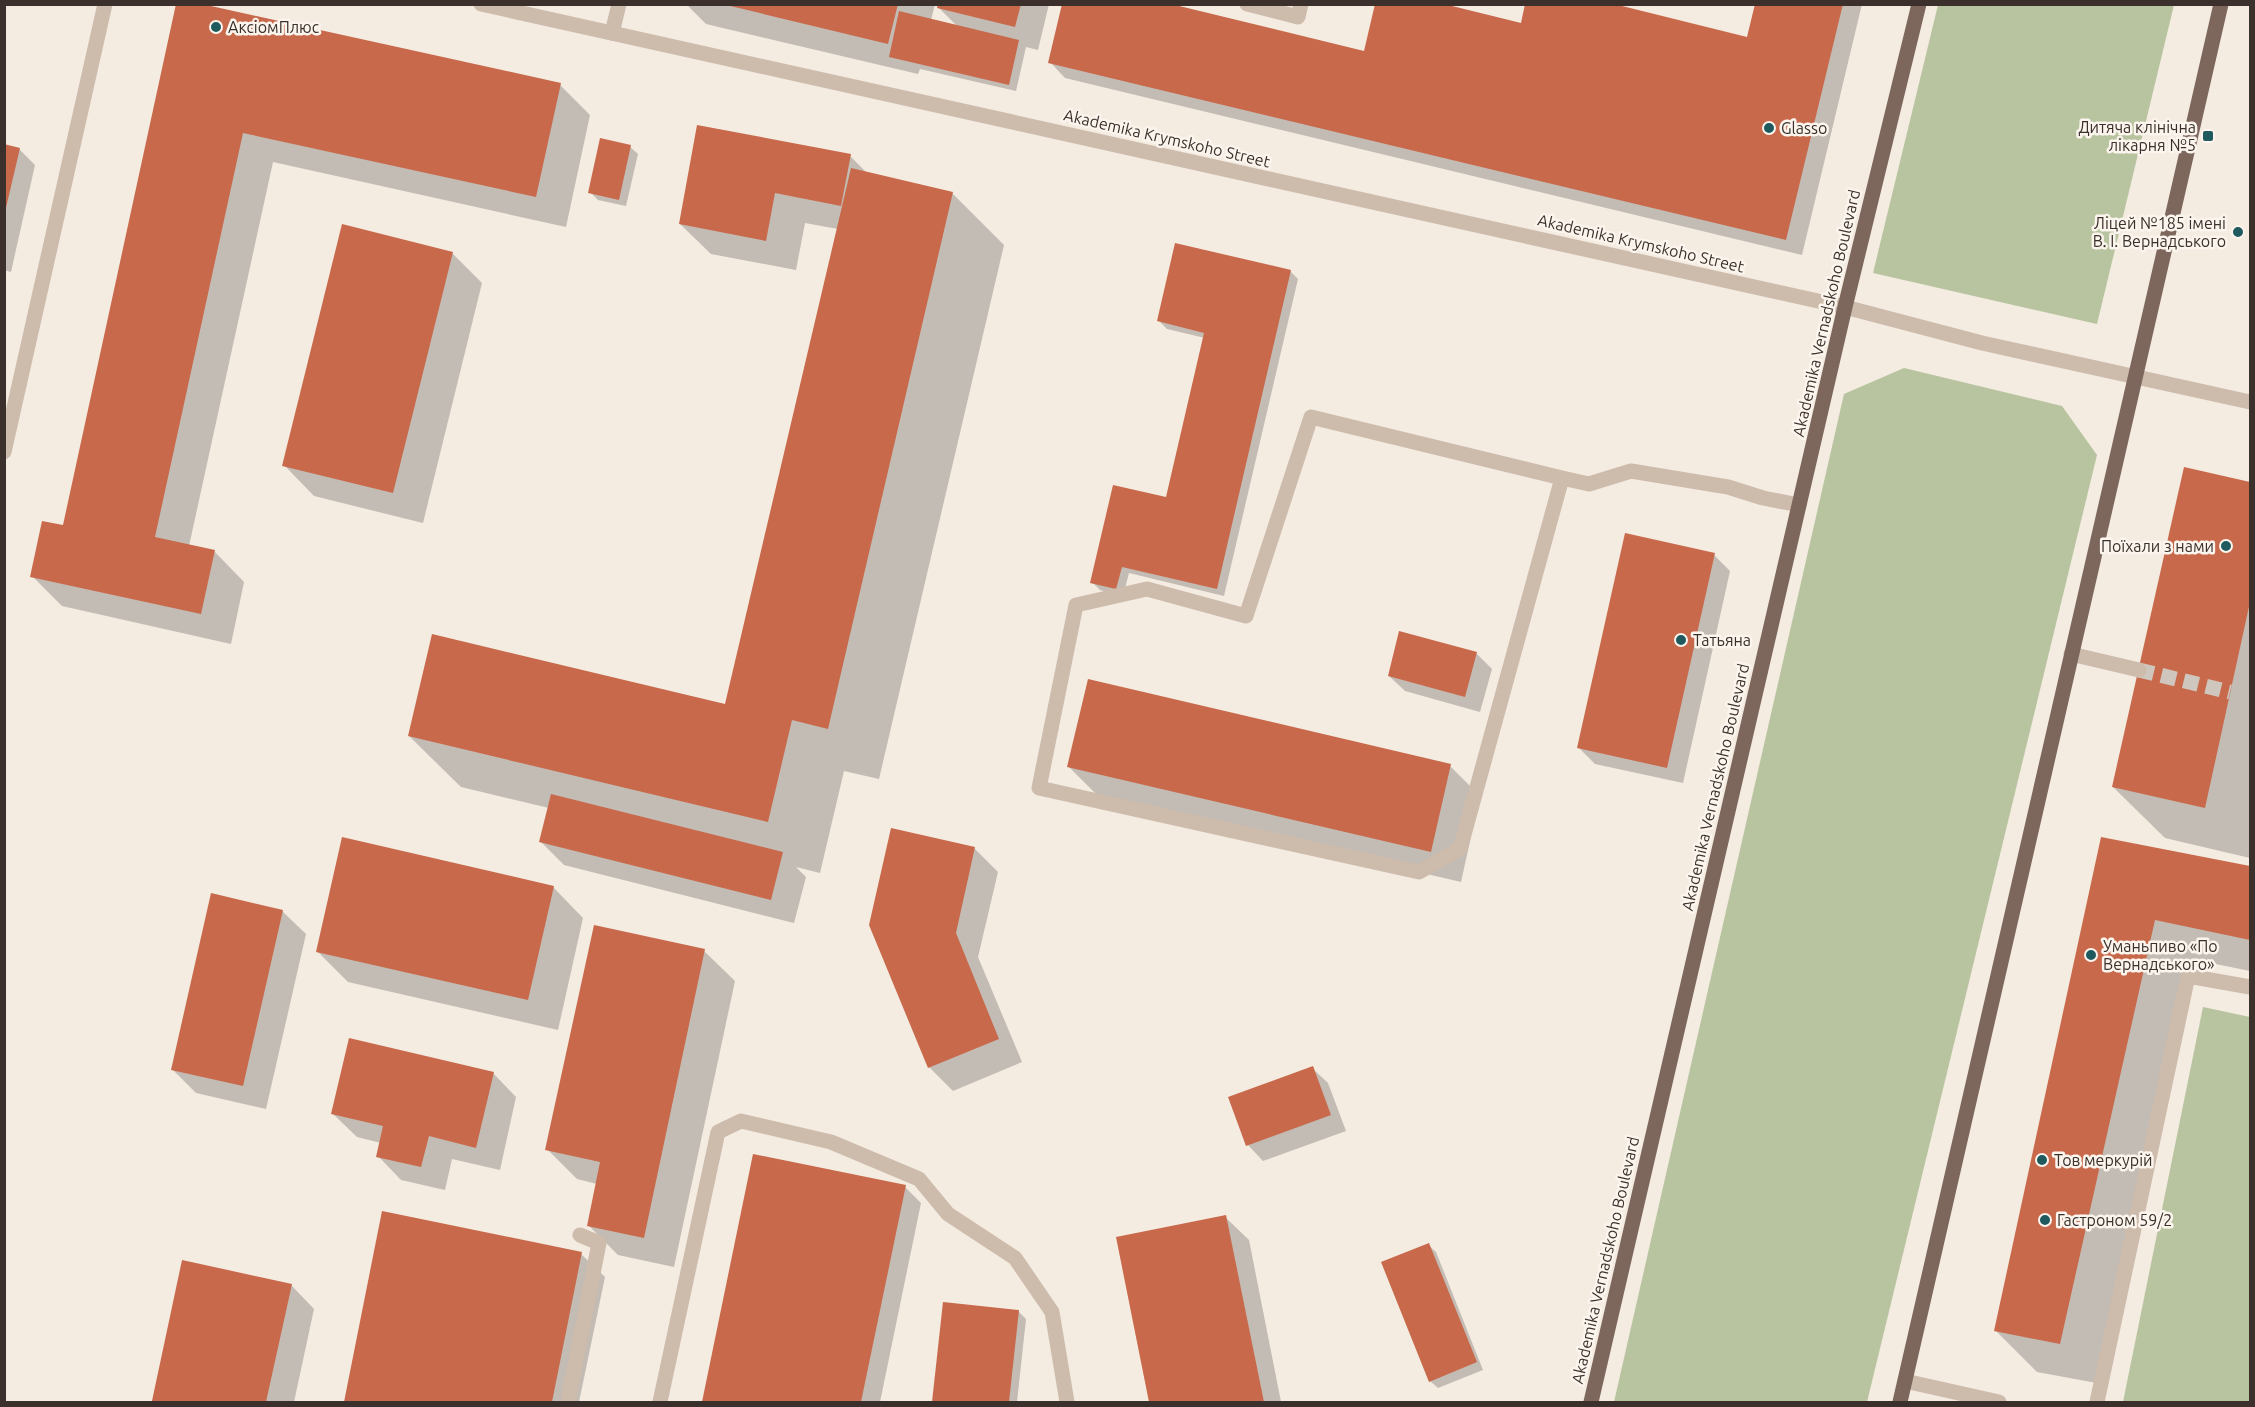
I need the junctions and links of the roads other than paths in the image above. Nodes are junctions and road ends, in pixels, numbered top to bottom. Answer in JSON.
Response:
{"nodes":[{"id":1,"x":105,"y":4,"type":"edge"},
{"id":2,"x":481,"y":4,"type":"edge"},
{"id":3,"x":620,"y":4,"type":"edge"},
{"id":4,"x":1247,"y":4,"type":"edge"},
{"id":5,"x":1301,"y":4,"type":"edge"},
{"id":6,"x":1919,"y":4,"type":"edge"},
{"id":7,"x":2221,"y":4,"type":"edge"},
{"id":8,"x":612,"y":33,"type":"junction"},
{"id":9,"x":1845,"y":307,"type":"junction"},
{"id":10,"x":2134,"y":376,"type":"junction"},
{"id":11,"x":2250,"y":402,"type":"edge"},
{"id":12,"x":4,"y":452,"type":"edge"},
{"id":13,"x":1562,"y":478,"type":"junction"},
{"id":14,"x":1799,"y":505,"type":"junction"},
{"id":15,"x":2071,"y":654,"type":"junction"},
{"id":16,"x":2139,"y":670,"type":"tunnel mouth"},
{"id":17,"x":2250,"y":987,"type":"edge"},
{"id":18,"x":580,"y":1235,"type":"dead end"},
{"id":19,"x":1905,"y":1381,"type":"junction"},
{"id":20,"x":568,"y":1402,"type":"edge"},
{"id":21,"x":660,"y":1402,"type":"edge"},
{"id":22,"x":1066,"y":1402,"type":"edge"},
{"id":23,"x":1591,"y":1402,"type":"edge"},
{"id":24,"x":1900,"y":1402,"type":"edge"},
{"id":25,"x":1999,"y":1402,"type":"edge"},
{"id":26,"x":2097,"y":1402,"type":"edge"}],
"edges":[{"from":1,"to":12,"type":"street"},
{"from":2,"to":8,"type":"street","name":"Akademika Krymskoho Street"},
{"from":3,"to":8,"type":"street"},
{"from":4,"to":5,"type":"street"},
{"from":6,"to":9,"type":"main road","name":"Akademika Vernadskoho Boulevard"},
{"from":7,"to":10,"type":"main road"},
{"from":8,"to":9,"type":"street","name":"Akademika Krymskoho Street"},
{"from":9,"to":10,"type":"street","name":"Akademika Krymskoho Street"},
{"from":9,"to":14,"type":"main road","name":"Akademika Vernadskoho Boulevard"},
{"from":10,"to":11,"type":"street","name":"Akademika Krymskoho Street"},
{"from":10,"to":15,"type":"main road"},
{"from":13,"to":13,"type":"street"},
{"from":13,"to":14,"type":"street"},
{"from":14,"to":23,"type":"main road","name":"Akademika Vernadskoho Boulevard"},
{"from":15,"to":16,"type":"street"},
{"from":15,"to":19,"type":"main road"},
{"from":17,"to":26,"type":"street"},
{"from":18,"to":20,"type":"street"},
{"from":19,"to":24,"type":"main road"},
{"from":19,"to":25,"type":"street"},
{"from":21,"to":22,"type":"street"}]}
